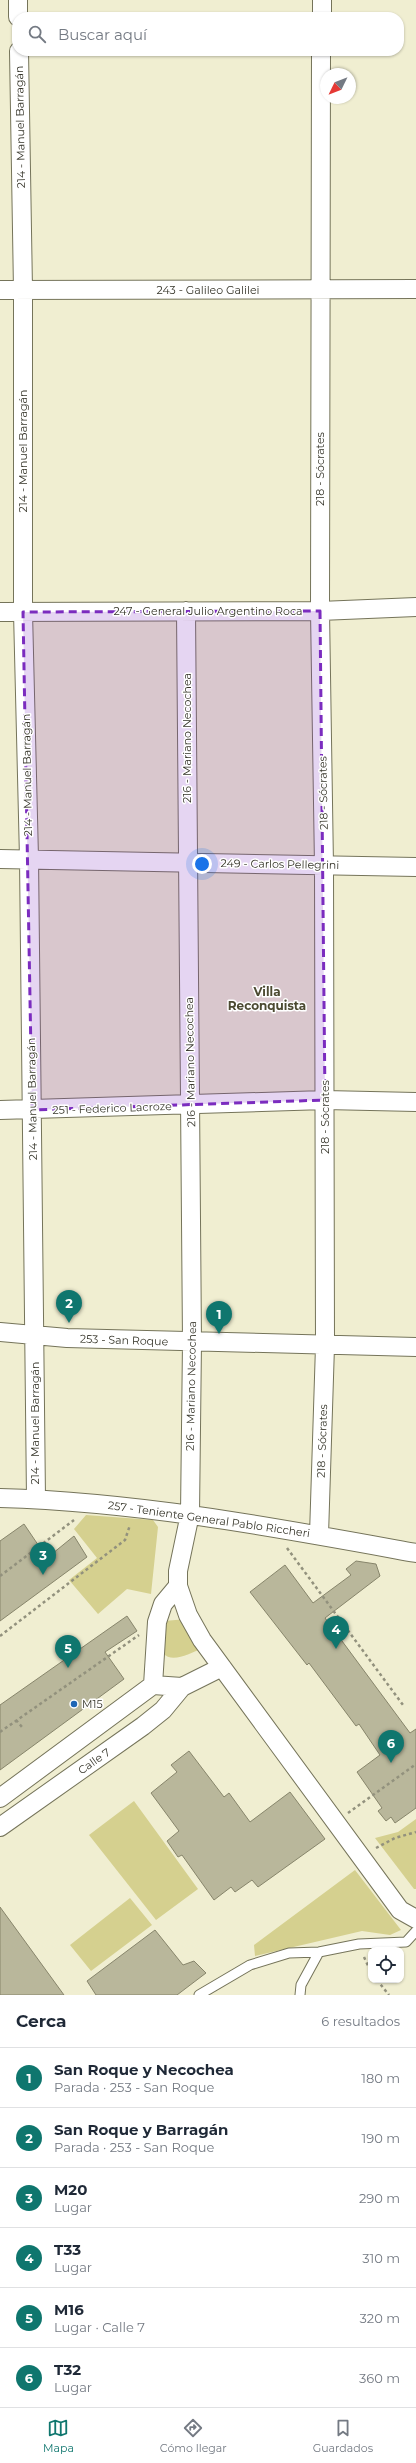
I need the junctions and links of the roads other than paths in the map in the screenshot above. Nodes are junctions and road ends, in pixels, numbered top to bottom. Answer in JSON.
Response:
{"nodes":[{"id":1,"x":18,"y":0,"type":"edge"},
{"id":2,"x":322,"y":0,"type":"edge"},
{"id":3,"x":18,"y":12,"type":"edge"},
{"id":4,"x":322,"y":12,"type":"edge"},
{"id":5,"x":18,"y":56,"type":"edge"},
{"id":6,"x":322,"y":56,"type":"edge"},
{"id":7,"x":416,"y":289,"type":"edge"},
{"id":8,"x":0,"y":290,"type":"edge"},
{"id":9,"x":23,"y":290,"type":"junction"},
{"id":10,"x":320,"y":290,"type":"junction"},
{"id":11,"x":416,"y":608,"type":"edge"},
{"id":12,"x":186,"y":611,"type":"junction"},
{"id":13,"x":320,"y":611,"type":"junction"},
{"id":14,"x":0,"y":612,"type":"edge"},
{"id":15,"x":23,"y":612,"type":"junction"},
{"id":16,"x":29,"y":858,"type":"junction"},
{"id":17,"x":0,"y":859,"type":"edge"},
{"id":18,"x":188,"y":862,"type":"junction"},
{"id":19,"x":324,"y":866,"type":"junction"},
{"id":20,"x":416,"y":867,"type":"edge"},
{"id":21,"x":325,"y":1100,"type":"junction"},
{"id":22,"x":416,"y":1102,"type":"edge"},
{"id":23,"x":191,"y":1105,"type":"junction"},
{"id":24,"x":0,"y":1110,"type":"edge"},
{"id":25,"x":32,"y":1110,"type":"junction"},
{"id":26,"x":0,"y":1332,"type":"edge"},
{"id":27,"x":35,"y":1335,"type":"junction"},
{"id":28,"x":192,"y":1342,"type":"junction"},
{"id":29,"x":324,"y":1346,"type":"junction"},
{"id":30,"x":416,"y":1346,"type":"edge"},
{"id":31,"x":0,"y":1498,"type":"edge"},
{"id":32,"x":36,"y":1499,"type":"junction"},
{"id":33,"x":190,"y":1514,"type":"junction"},
{"id":34,"x":319,"y":1535,"type":"junction"},
{"id":35,"x":416,"y":1554,"type":"edge"},
{"id":36,"x":178,"y":1586,"type":"junction"},
{"id":37,"x":222,"y":1667,"type":"junction"},
{"id":38,"x":153,"y":1685,"type":"junction"},
{"id":39,"x":182,"y":1687,"type":"junction"},
{"id":40,"x":0,"y":1798,"type":"edge"},
{"id":41,"x":0,"y":1828,"type":"edge"},
{"id":42,"x":415,"y":1921,"type":"edge"},
{"id":43,"x":319,"y":1952,"type":"junction"},
{"id":44,"x":199,"y":1995,"type":"edge"},
{"id":45,"x":300,"y":1995,"type":"edge"}],
"edges":[{"from":1,"to":3,"type":"street"},
{"from":2,"to":4,"type":"street"},
{"from":5,"to":9,"type":"street","name":"214 - Manuel Barragán"},
{"from":6,"to":10,"type":"street","name":"218 - Sócrates"},
{"from":7,"to":10,"type":"street","name":"243 - Galileo Galilei"},
{"from":8,"to":9,"type":"street","name":"243 - Galileo Galilei"},
{"from":9,"to":10,"type":"street","name":"243 - Galileo Galilei"},
{"from":9,"to":15,"type":"street","name":"214 - Manuel Barragán"},
{"from":10,"to":13,"type":"street","name":"218 - Sócrates"},
{"from":11,"to":13,"type":"street","name":"247 - General Julio Argentino Roca"},
{"from":12,"to":13,"type":"street","name":"247 - General Julio Argentino Roca"},
{"from":12,"to":15,"type":"street","name":"247 - General Julio Argentino Roca"},
{"from":12,"to":18,"type":"street","name":"216 - Mariano Necochea"},
{"from":13,"to":19,"type":"street","name":"218 - Sócrates"},
{"from":14,"to":15,"type":"street","name":"247 - General Julio Argentino Roca"},
{"from":15,"to":16,"type":"street","name":"214 - Manuel Barragán"},
{"from":16,"to":17,"type":"street","name":"249 - Carlos Pellegrini"},
{"from":16,"to":18,"type":"street","name":"249 - Carlos Pellegrini"},
{"from":16,"to":25,"type":"street","name":"214 - Manuel Barragán"},
{"from":18,"to":19,"type":"street","name":"249 - Carlos Pellegrini"},
{"from":18,"to":23,"type":"street","name":"216 - Mariano Necochea"},
{"from":19,"to":20,"type":"street","name":"249 - Carlos Pellegrini"},
{"from":19,"to":21,"type":"street","name":"218 - Sócrates"},
{"from":21,"to":22,"type":"street","name":"251 - Federico Lacroze"},
{"from":21,"to":23,"type":"street","name":"251 - Federico Lacroze"},
{"from":21,"to":29,"type":"street","name":"218 - Sócrates"},
{"from":23,"to":25,"type":"street","name":"251 - Federico Lacroze"},
{"from":23,"to":28,"type":"street","name":"216 - Mariano Necochea"},
{"from":24,"to":25,"type":"street","name":"251 - Federico Lacroze"},
{"from":25,"to":27,"type":"street","name":"214 - Manuel Barragán"},
{"from":26,"to":27,"type":"street","name":"253 - San Roque"},
{"from":27,"to":28,"type":"street","name":"253 - San Roque"},
{"from":27,"to":32,"type":"street","name":"214 - Manuel Barragán"},
{"from":28,"to":29,"type":"street","name":"253 - San Roque"},
{"from":28,"to":33,"type":"street","name":"216 - Mariano Necochea"},
{"from":29,"to":30,"type":"street","name":"253 - San Roque"},
{"from":29,"to":34,"type":"street","name":"218 - Sócrates"},
{"from":31,"to":32,"type":"street","name":"257 - Teniente General Pablo Riccheri"},
{"from":32,"to":33,"type":"street","name":"257 - Teniente General Pablo Riccheri"},
{"from":33,"to":34,"type":"street","name":"257 - Teniente General Pablo Riccheri"},
{"from":33,"to":36,"type":"street","name":"216 - Mariano Necochea"},
{"from":34,"to":35,"type":"street","name":"257 - Teniente General Pablo Riccheri"},
{"from":36,"to":37,"type":"street"},
{"from":36,"to":38,"type":"street"},
{"from":37,"to":39,"type":"street","name":"Calle 7"},
{"from":37,"to":42,"type":"street"},
{"from":38,"to":39,"type":"street"},
{"from":38,"to":40,"type":"street"},
{"from":39,"to":41,"type":"street","name":"Calle 7"},
{"from":42,"to":43,"type":"lane"},
{"from":43,"to":44,"type":"lane"},
{"from":43,"to":45,"type":"lane"}]}
